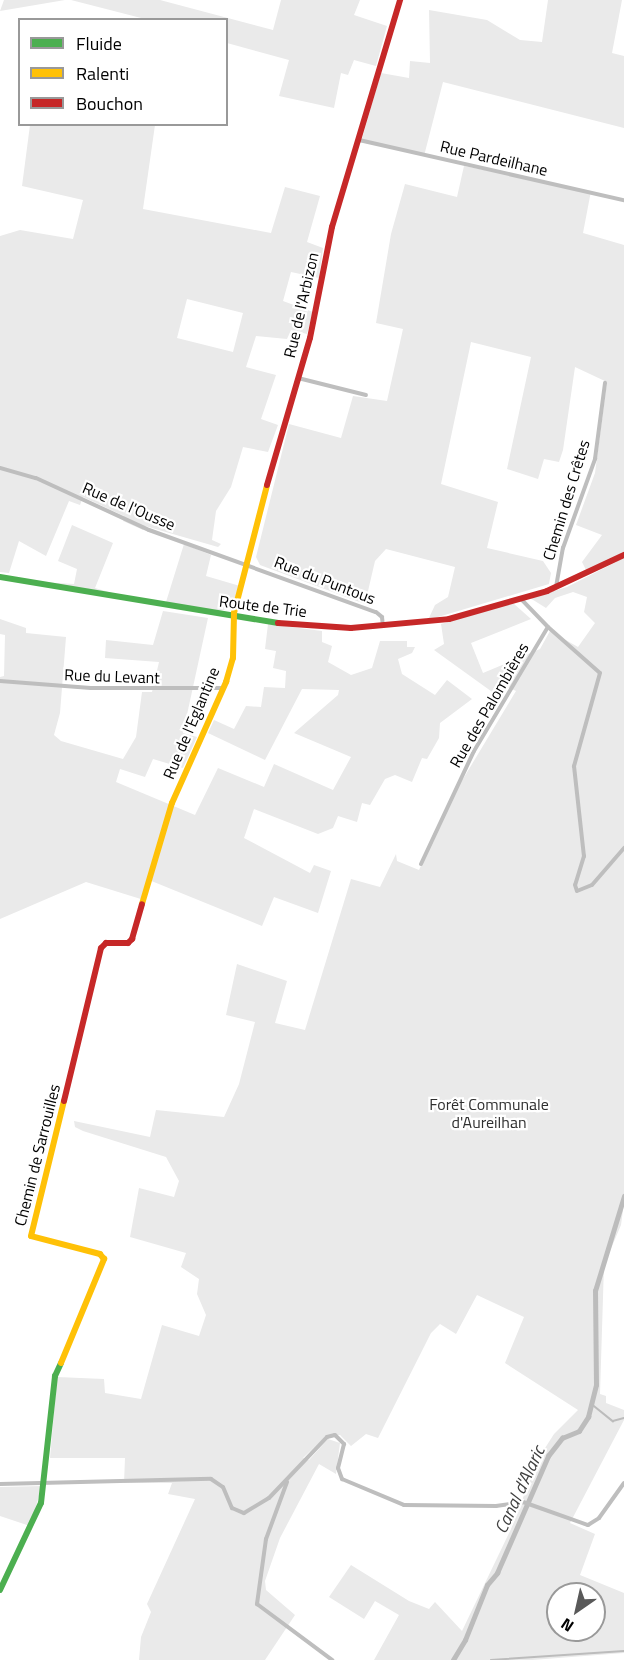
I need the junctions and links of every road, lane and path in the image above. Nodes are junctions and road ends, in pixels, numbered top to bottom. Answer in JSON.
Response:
{"nodes":[{"id":1,"x":400,"y":0,"type":"edge"},
{"id":2,"x":358,"y":140,"type":"junction"},
{"id":3,"x":624,"y":200,"type":"edge"},
{"id":4,"x":298,"y":378,"type":"junction"},
{"id":5,"x":605,"y":383,"type":"dead end"},
{"id":6,"x":366,"y":395,"type":"dead end"},
{"id":7,"x":0,"y":468,"type":"edge"},
{"id":8,"x":624,"y":555,"type":"edge"},
{"id":9,"x":249,"y":564,"type":"junction"},
{"id":10,"x":0,"y":577,"type":"edge"},
{"id":11,"x":556,"y":588,"type":"junction"},
{"id":12,"x":521,"y":598,"type":"junction"},
{"id":13,"x":233,"y":617,"type":"junction"},
{"id":14,"x":383,"y":626,"type":"junction"},
{"id":15,"x":548,"y":627,"type":"junction"},
{"id":16,"x":0,"y":681,"type":"edge"},
{"id":17,"x":224,"y":688,"type":"junction"},
{"id":18,"x":172,"y":803,"type":"joint"},
{"id":19,"x":624,"y":848,"type":"edge"},
{"id":20,"x":421,"y":864,"type":"dead end"},
{"id":21,"x":287,"y":1482,"type":"junction"},
{"id":22,"x":44,"y":1483,"type":"junction"},
{"id":23,"x":624,"y":1483,"type":"edge"},
{"id":24,"x":0,"y":1484,"type":"edge"},
{"id":25,"x":0,"y":1590,"type":"edge"},
{"id":26,"x":332,"y":1660,"type":"edge"}],
"edges":[{"from":1,"to":2,"type":"street","name":"Rue de l'Arbizon"},
{"from":2,"to":3,"type":"street","name":"Rue Pardeilhane"},
{"from":2,"to":4,"type":"street","name":"Rue de l'Arbizon"},
{"from":4,"to":6,"type":"street"},
{"from":4,"to":9,"type":"street","name":"Rue de l'Arbizon"},
{"from":5,"to":11,"type":"street","name":"Chemin des Crêtes"},
{"from":7,"to":9,"type":"street","name":"Rue de l'Ousse"},
{"from":8,"to":11,"type":"street","name":"Route de Trie"},
{"from":9,"to":13,"type":"street","name":"Rue de l'Arbizon"},
{"from":9,"to":14,"type":"street","name":"Rue du Puntous"},
{"from":10,"to":13,"type":"street","name":"Route de Trie"},
{"from":11,"to":12,"type":"street","name":"Route de Trie"},
{"from":12,"to":14,"type":"street","name":"Route de Trie"},
{"from":12,"to":15,"type":"street"},
{"from":13,"to":14,"type":"street","name":"Route de Trie"},
{"from":13,"to":17,"type":"street","name":"Rue de l'Eglantine"},
{"from":15,"to":19,"type":"street"},
{"from":15,"to":20,"type":"street","name":"Rue des Palombières"},
{"from":16,"to":17,"type":"street","name":"Rue du Levant"},
{"from":17,"to":18,"type":"street","name":"Rue de l'Eglantine"},
{"from":18,"to":22,"type":"street","name":"Chemin de Sarrouilles"},
{"from":21,"to":22,"type":"street"},
{"from":21,"to":23,"type":"street"},
{"from":21,"to":26,"type":"street"},
{"from":22,"to":24,"type":"street"},
{"from":22,"to":25,"type":"street"}]}
